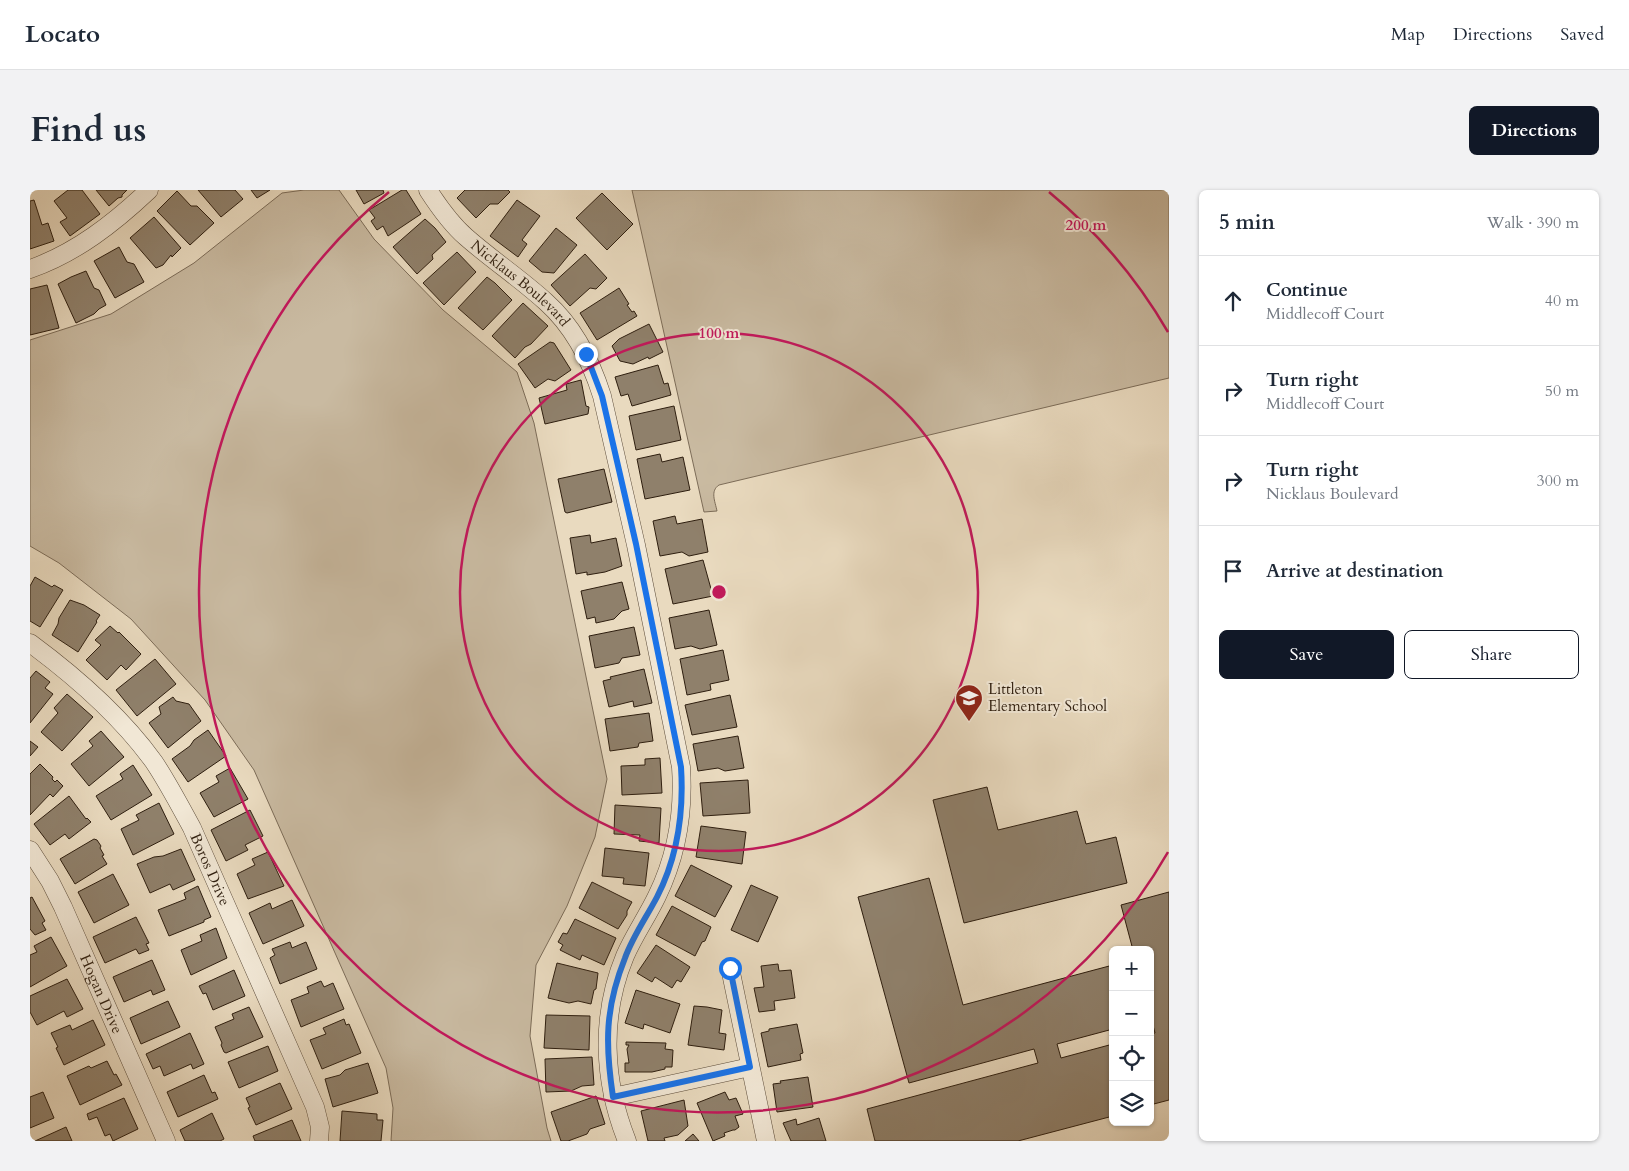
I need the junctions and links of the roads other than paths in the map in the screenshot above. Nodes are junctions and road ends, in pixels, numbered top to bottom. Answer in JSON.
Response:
{"nodes":[{"id":1,"x":149,"y":190,"type":"edge"},
{"id":2,"x":428,"y":190,"type":"edge"},
{"id":3,"x":30,"y":269,"type":"edge"},
{"id":4,"x":30,"y":643,"type":"edge"},
{"id":5,"x":30,"y":850,"type":"edge"},
{"id":6,"x":730,"y":968,"type":"dead end"},
{"id":7,"x":750,"y":1067,"type":"junction"},
{"id":8,"x":613,"y":1097,"type":"junction"},
{"id":9,"x":166,"y":1141,"type":"edge"},
{"id":10,"x":319,"y":1141,"type":"edge"},
{"id":11,"x":627,"y":1141,"type":"edge"},
{"id":12,"x":766,"y":1141,"type":"edge"}],
"edges":[{"from":1,"to":3,"type":"street"},
{"from":2,"to":8,"type":"street","name":"Nicklaus Boulevard"},
{"from":4,"to":10,"type":"street","name":"Boros Drive"},
{"from":5,"to":9,"type":"street","name":"Hogan Drive"},
{"from":6,"to":7,"type":"street"},
{"from":7,"to":8,"type":"street"},
{"from":7,"to":12,"type":"street"},
{"from":8,"to":11,"type":"street","name":"Nicklaus Boulevard"}]}
